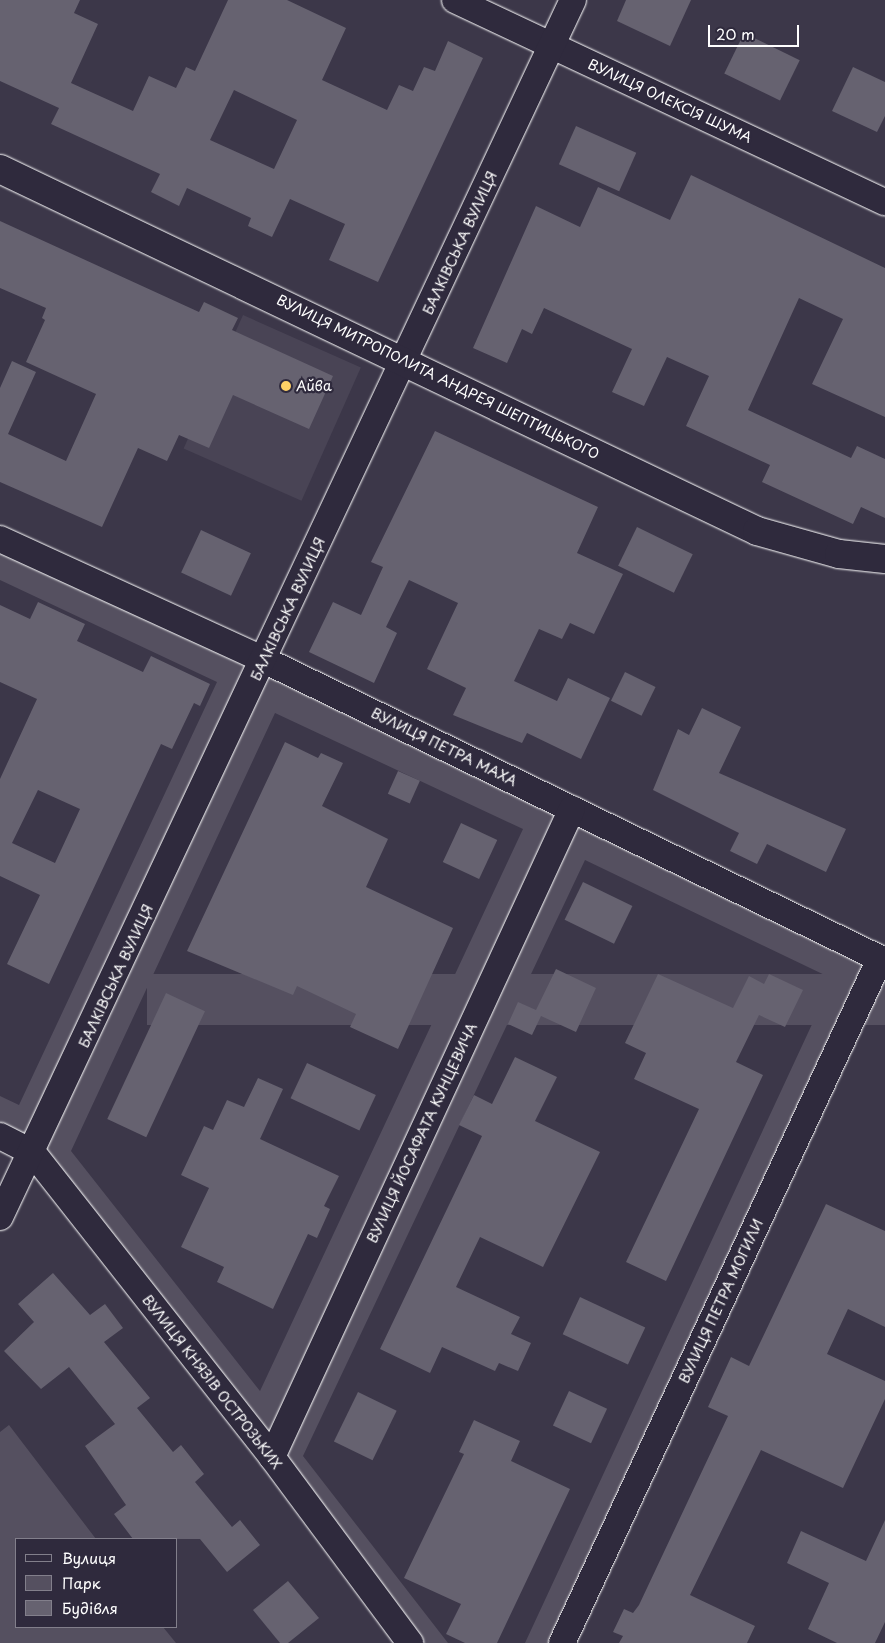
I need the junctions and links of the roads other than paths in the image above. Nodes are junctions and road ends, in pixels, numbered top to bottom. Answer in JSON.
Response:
{"nodes":[{"id":1,"x":455,"y":0,"type":"edge"},
{"id":2,"x":573,"y":0,"type":"edge"},
{"id":3,"x":552,"y":46,"type":"junction"},
{"id":4,"x":0,"y":169,"type":"edge"},
{"id":5,"x":885,"y":202,"type":"edge"},
{"id":6,"x":406,"y":360,"type":"junction"},
{"id":7,"x":0,"y":538,"type":"edge"},
{"id":8,"x":885,"y":559,"type":"edge"},
{"id":9,"x":264,"y":660,"type":"junction"},
{"id":10,"x":572,"y":810,"type":"junction"},
{"id":11,"x":883,"y":960,"type":"edge"},
{"id":12,"x":0,"y":1136,"type":"edge"},
{"id":13,"x":33,"y":1153,"type":"junction"},
{"id":14,"x":0,"y":1217,"type":"edge"},
{"id":15,"x":272,"y":1457,"type":"junction"},
{"id":16,"x":410,"y":1643,"type":"edge"},
{"id":17,"x":562,"y":1643,"type":"edge"}],
"edges":[{"from":1,"to":3,"type":"street","name":"ВУЛИЦЯ ОЛЕКСІЯ ШУМА"},
{"from":2,"to":3,"type":"street","name":"БАЛКІВСЬКА ВУЛИЦЯ"},
{"from":3,"to":5,"type":"street","name":"ВУЛИЦЯ ОЛЕКСІЯ ШУМА"},
{"from":3,"to":6,"type":"street","name":"БАЛКІВСЬКА ВУЛИЦЯ"},
{"from":4,"to":6,"type":"street","name":"ВУЛИЦЯ МИТРОПОЛИТА АНДРЕЯ ШЕПТИЦЬКОГО"},
{"from":6,"to":8,"type":"street","name":"ВУЛИЦЯ МИТРОПОЛИТА АНДРЕЯ ШЕПТИЦЬКОГО"},
{"from":6,"to":9,"type":"street","name":"БАЛКІВСЬКА ВУЛИЦЯ"},
{"from":7,"to":9,"type":"street","name":"ВУЛИЦЯ ПЕТРА МАХА"},
{"from":9,"to":10,"type":"street","name":"ВУЛИЦЯ ПЕТРА МАХА"},
{"from":9,"to":13,"type":"street","name":"БАЛКІВСЬКА ВУЛИЦЯ"},
{"from":10,"to":11,"type":"street","name":"ВУЛИЦЯ ПЕТРА МАХА"},
{"from":10,"to":15,"type":"street","name":"ВУЛИЦЯ ЙОСАФАТА КУНЦЕВИЧА"},
{"from":11,"to":17,"type":"street","name":"ВУЛИЦЯ ПЕТРА МОГИЛИ"},
{"from":12,"to":13,"type":"street","name":"ВУЛИЦЯ КНЯЗІВ ОСТРОЗЬКИХ"},
{"from":13,"to":14,"type":"street","name":"БАЛКІВСЬКА ВУЛИЦЯ"},
{"from":13,"to":15,"type":"street","name":"ВУЛИЦЯ КНЯЗІВ ОСТРОЗЬКИХ"},
{"from":15,"to":16,"type":"street","name":"ВУЛИЦЯ КНЯЗІВ ОСТРОЗЬКИХ"}]}
